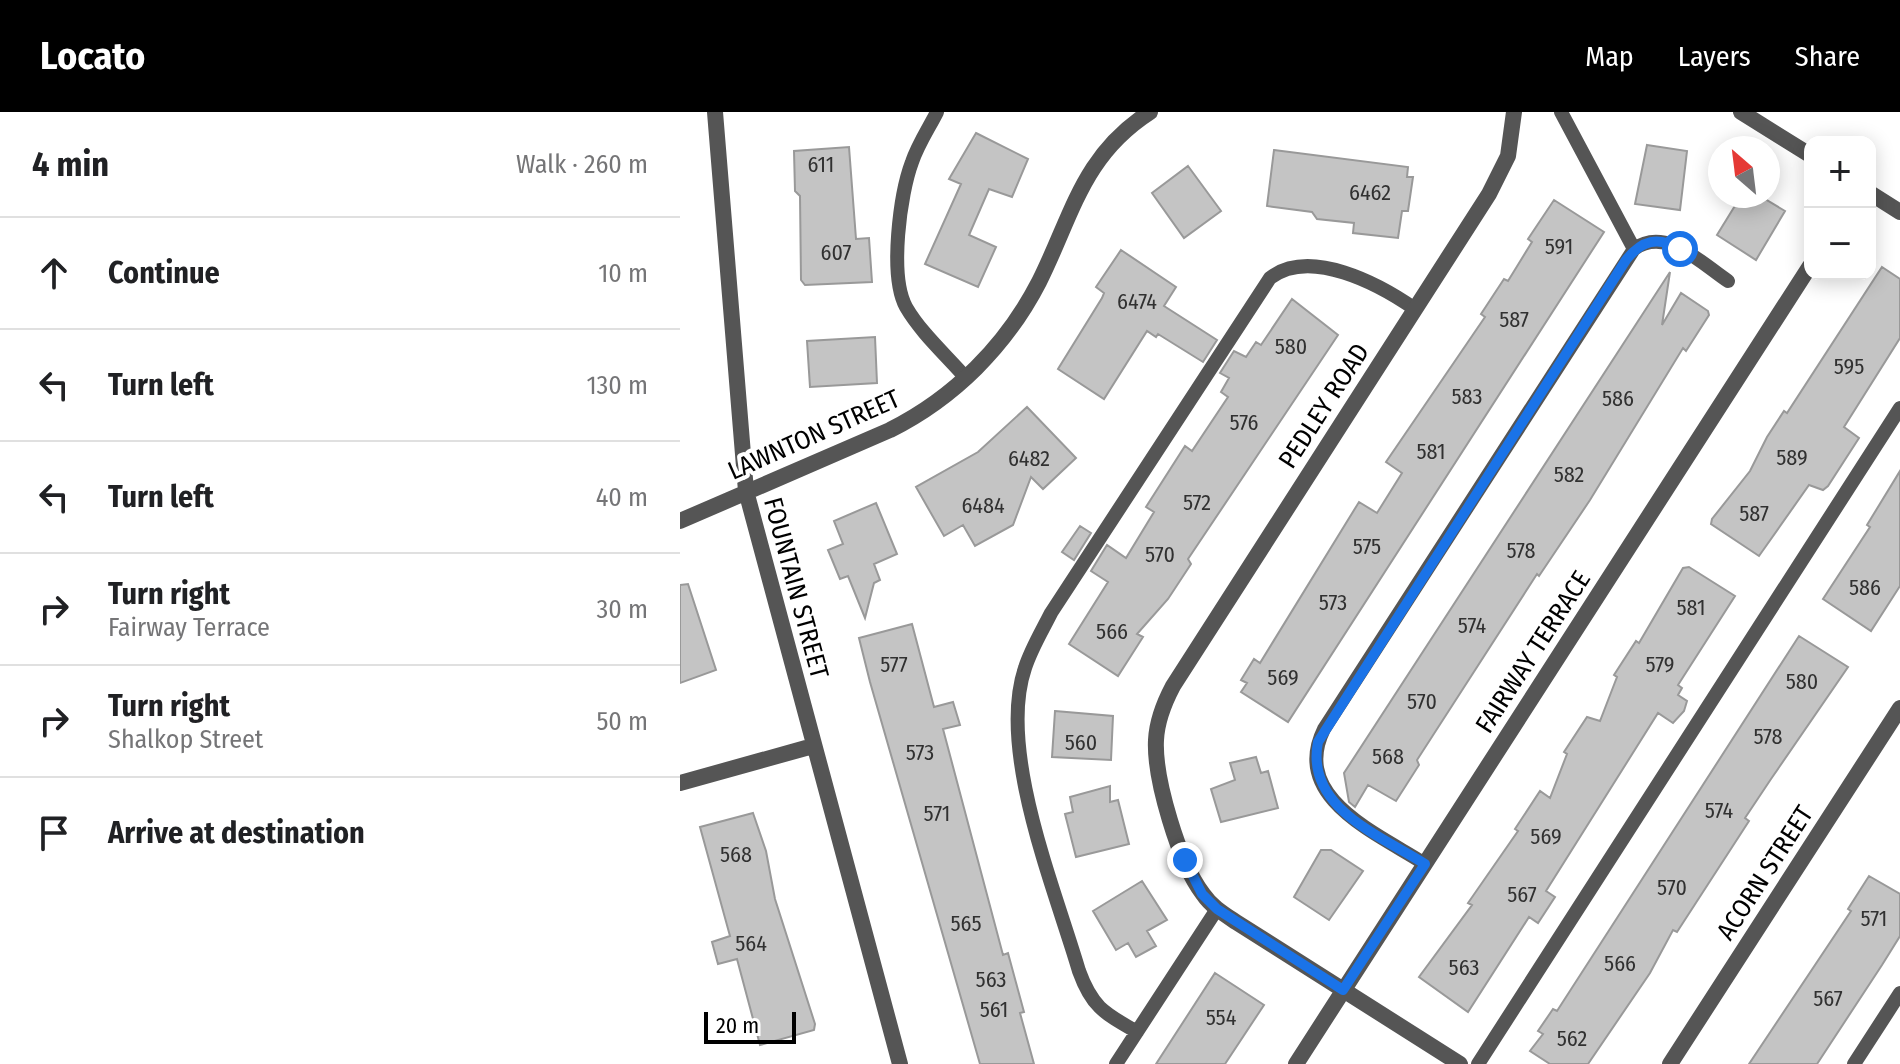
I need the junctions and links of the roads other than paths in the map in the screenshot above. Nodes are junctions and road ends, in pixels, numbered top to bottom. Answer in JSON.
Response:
{"nodes":[{"id":1,"x":715,"y":112,"type":"edge"},
{"id":2,"x":937,"y":112,"type":"edge"},
{"id":3,"x":1150,"y":112,"type":"edge"},
{"id":4,"x":1514,"y":112,"type":"edge"},
{"id":5,"x":1561,"y":112,"type":"edge"},
{"id":6,"x":1741,"y":112,"type":"edge"},
{"id":7,"x":1804,"y":151,"type":"edge"},
{"id":8,"x":1876,"y":197,"type":"edge"},
{"id":9,"x":1900,"y":212,"type":"edge"},
{"id":10,"x":1634,"y":249,"type":"junction"},
{"id":11,"x":1804,"y":275,"type":"edge"},
{"id":12,"x":1728,"y":281,"type":"dead end"},
{"id":13,"x":1415,"y":309,"type":"junction"},
{"id":14,"x":966,"y":378,"type":"junction"},
{"id":15,"x":1900,"y":408,"type":"edge"},
{"id":16,"x":746,"y":491,"type":"junction"},
{"id":17,"x":680,"y":521,"type":"edge"},
{"id":18,"x":1900,"y":708,"type":"edge"},
{"id":19,"x":813,"y":746,"type":"junction"},
{"id":20,"x":680,"y":783,"type":"edge"},
{"id":21,"x":1425,"y":864,"type":"junction"},
{"id":22,"x":1217,"y":909,"type":"junction"},
{"id":23,"x":1343,"y":990,"type":"junction"},
{"id":24,"x":1900,"y":993,"type":"edge"},
{"id":25,"x":1137,"y":1032,"type":"junction"},
{"id":26,"x":900,"y":1064,"type":"edge"},
{"id":27,"x":1116,"y":1064,"type":"edge"},
{"id":28,"x":1296,"y":1064,"type":"edge"},
{"id":29,"x":1460,"y":1064,"type":"edge"},
{"id":30,"x":1478,"y":1064,"type":"edge"},
{"id":31,"x":1670,"y":1064,"type":"edge"},
{"id":32,"x":1854,"y":1064,"type":"edge"}],
"edges":[{"from":1,"to":16,"type":"street","name":"FOUNTAIN STREET"},
{"from":2,"to":14,"type":"lane"},
{"from":3,"to":14,"type":"street","name":"LAWNTON STREET"},
{"from":4,"to":13,"type":"street","name":"PEDLEY ROAD"},
{"from":5,"to":10,"type":"lane"},
{"from":6,"to":7,"type":"street"},
{"from":8,"to":9,"type":"street"},
{"from":10,"to":12,"type":"lane"},
{"from":10,"to":21,"type":"lane"},
{"from":11,"to":21,"type":"street","name":"FAIRWAY TERRACE"},
{"from":13,"to":22,"type":"street","name":"PEDLEY ROAD"},
{"from":13,"to":25,"type":"lane"},
{"from":14,"to":16,"type":"street","name":"LAWNTON STREET"},
{"from":15,"to":30,"type":"lane"},
{"from":16,"to":17,"type":"street","name":"LAWNTON STREET"},
{"from":16,"to":19,"type":"street","name":"FOUNTAIN STREET"},
{"from":18,"to":31,"type":"street","name":"ACORN STREET"},
{"from":19,"to":20,"type":"street"},
{"from":19,"to":26,"type":"street","name":"FOUNTAIN STREET"},
{"from":21,"to":23,"type":"street","name":"FAIRWAY TERRACE"},
{"from":22,"to":23,"type":"street"},
{"from":22,"to":25,"type":"lane"},
{"from":23,"to":28,"type":"street","name":"FAIRWAY TERRACE"},
{"from":23,"to":29,"type":"street"},
{"from":24,"to":32,"type":"lane"},
{"from":25,"to":27,"type":"lane"}]}
